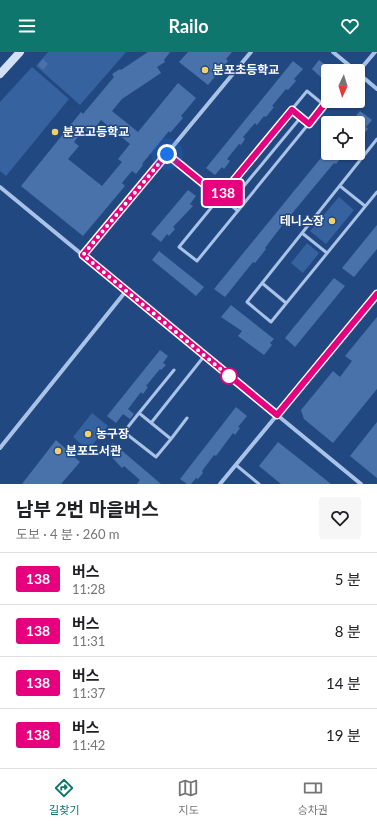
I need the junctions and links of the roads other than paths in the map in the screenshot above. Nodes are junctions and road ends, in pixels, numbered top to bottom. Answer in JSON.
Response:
{"nodes":[{"id":1,"x":20,"y":52,"type":"edge"},
{"id":2,"x":251,"y":52,"type":"edge"},
{"id":3,"x":332,"y":52,"type":"edge"},
{"id":4,"x":375,"y":52,"type":"edge"},
{"id":5,"x":347,"y":64,"type":"edge"},
{"id":6,"x":364,"y":64,"type":"edge"},
{"id":7,"x":0,"y":74,"type":"edge"},
{"id":8,"x":365,"y":79,"type":"edge"},
{"id":9,"x":377,"y":89,"type":"edge"},
{"id":10,"x":292,"y":110,"type":"junction"},
{"id":11,"x":301,"y":117,"type":"junction"},
{"id":12,"x":309,"y":124,"type":"junction"},
{"id":13,"x":377,"y":139,"type":"edge"},
{"id":14,"x":167,"y":154,"type":"junction"},
{"id":15,"x":340,"y":186,"type":"junction"},
{"id":16,"x":0,"y":188,"type":"edge"},
{"id":17,"x":377,"y":192,"type":"edge"},
{"id":18,"x":220,"y":197,"type":"junction"},
{"id":19,"x":229,"y":204,"type":"junction"},
{"id":20,"x":365,"y":206,"type":"junction"},
{"id":21,"x":238,"y":211,"type":"junction"},
{"id":22,"x":302,"y":232,"type":"junction"},
{"id":23,"x":327,"y":253,"type":"junction"},
{"id":24,"x":83,"y":255,"type":"junction"},
{"id":25,"x":262,"y":283,"type":"junction"},
{"id":26,"x":126,"y":291,"type":"junction"},
{"id":27,"x":377,"y":294,"type":"edge"},
{"id":28,"x":286,"y":302,"type":"junction"},
{"id":29,"x":205,"y":355,"type":"junction"},
{"id":30,"x":174,"y":370,"type":"dead end"},
{"id":31,"x":139,"y":413,"type":"junction"},
{"id":32,"x":277,"y":415,"type":"junction"},
{"id":33,"x":187,"y":418,"type":"dead end"},
{"id":34,"x":151,"y":423,"type":"junction"},
{"id":35,"x":171,"y":438,"type":"junction"},
{"id":36,"x":0,"y":448,"type":"edge"},
{"id":37,"x":236,"y":465,"type":"junction"},
{"id":38,"x":220,"y":484,"type":"edge"},
{"id":39,"x":259,"y":484,"type":"edge"},
{"id":40,"x":362,"y":484,"type":"edge"}],
"edges":[{"from":1,"to":7,"type":"main road"},
{"from":2,"to":14,"type":"street"},
{"from":3,"to":5,"type":"street"},
{"from":4,"to":6,"type":"street"},
{"from":8,"to":9,"type":"street"},
{"from":10,"to":11,"type":"lane"},
{"from":10,"to":12,"type":"lane"},
{"from":10,"to":18,"type":"lane"},
{"from":11,"to":12,"type":"lane"},
{"from":11,"to":19,"type":"lane"},
{"from":12,"to":21,"type":"lane"},
{"from":13,"to":15,"type":"lane"},
{"from":14,"to":18,"type":"lane"},
{"from":14,"to":24,"type":"street"},
{"from":15,"to":20,"type":"lane"},
{"from":15,"to":22,"type":"lane"},
{"from":16,"to":24,"type":"street"},
{"from":17,"to":20,"type":"lane"},
{"from":18,"to":19,"type":"lane"},
{"from":18,"to":21,"type":"lane"},
{"from":19,"to":21,"type":"lane"},
{"from":20,"to":23,"type":"lane"},
{"from":22,"to":23,"type":"lane"},
{"from":22,"to":25,"type":"lane"},
{"from":23,"to":28,"type":"lane"},
{"from":24,"to":26,"type":"street"},
{"from":25,"to":28,"type":"lane"},
{"from":25,"to":28,"type":"lane"},
{"from":26,"to":29,"type":"street"},
{"from":26,"to":36,"type":"street"},
{"from":27,"to":32,"type":"street"},
{"from":29,"to":32,"type":"street"},
{"from":29,"to":34,"type":"lane"},
{"from":30,"to":31,"type":"lane"},
{"from":31,"to":34,"type":"lane"},
{"from":31,"to":35,"type":"lane"},
{"from":32,"to":37,"type":"street"},
{"from":32,"to":40,"type":"street"},
{"from":33,"to":35,"type":"lane"},
{"from":34,"to":35,"type":"lane"},
{"from":37,"to":38,"type":"street"},
{"from":37,"to":39,"type":"lane"}]}
